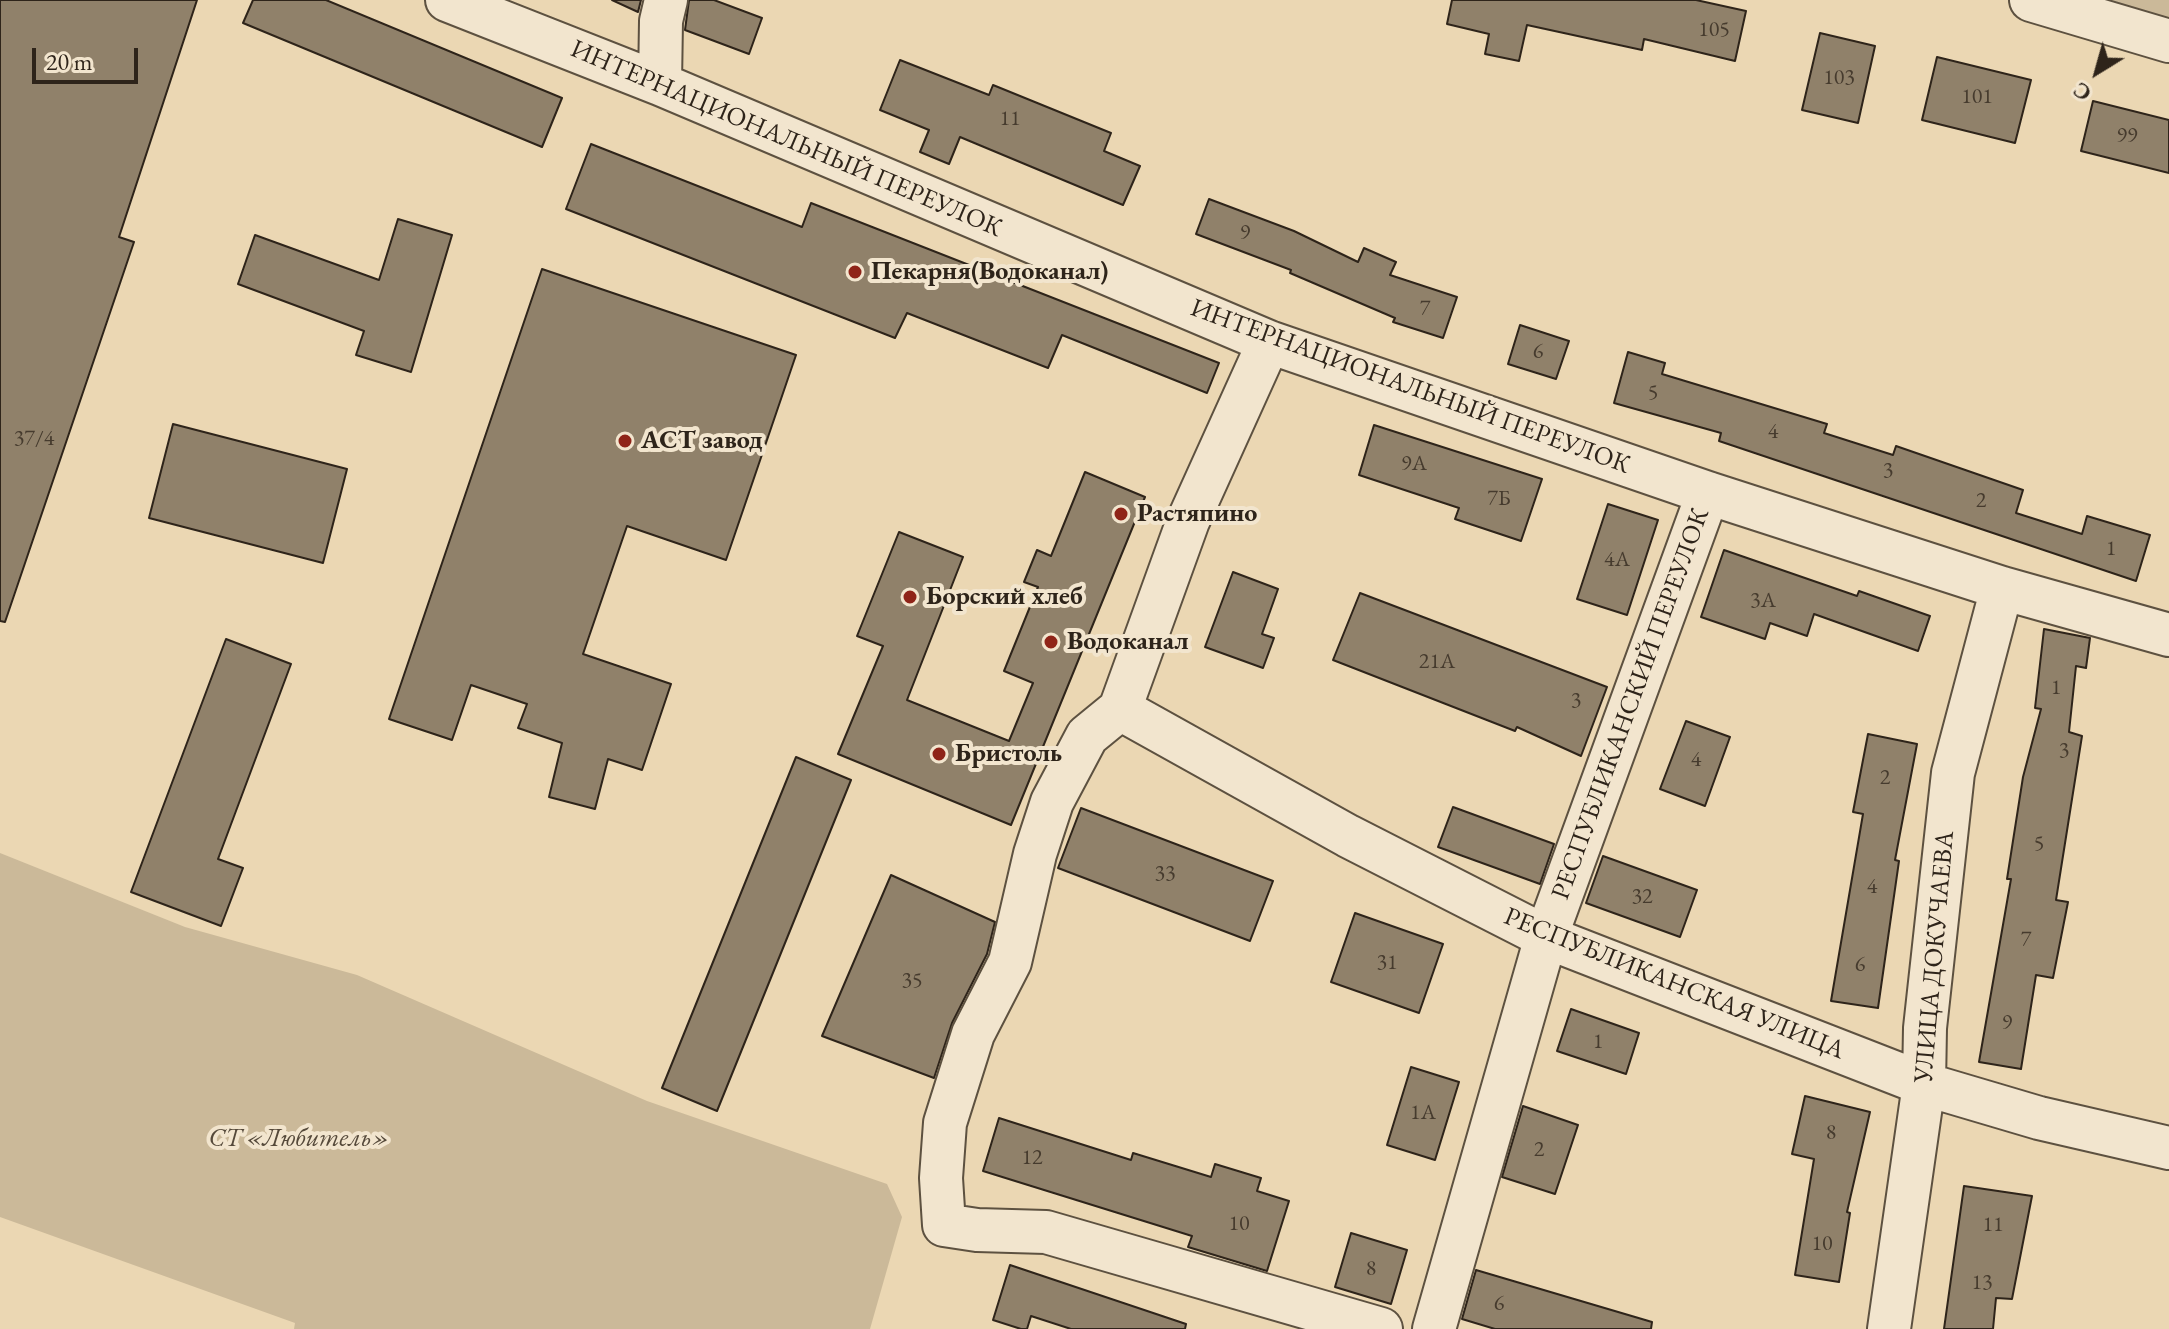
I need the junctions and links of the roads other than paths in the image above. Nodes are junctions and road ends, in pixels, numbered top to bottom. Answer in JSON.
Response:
{"nodes":[{"id":1,"x":447,"y":0,"type":"edge"},
{"id":2,"x":666,"y":0,"type":"edge"},
{"id":3,"x":2031,"y":0,"type":"edge"},
{"id":4,"x":2169,"y":41,"type":"edge"},
{"id":5,"x":660,"y":84,"type":"junction"},
{"id":6,"x":1269,"y":342,"type":"junction"},
{"id":7,"x":1708,"y":493,"type":"junction"},
{"id":8,"x":2002,"y":588,"type":"junction"},
{"id":9,"x":2169,"y":635,"type":"edge"},
{"id":10,"x":1120,"y":709,"type":"junction"},
{"id":11,"x":1546,"y":937,"type":"junction"},
{"id":12,"x":1924,"y":1084,"type":"junction"},
{"id":13,"x":2169,"y":1148,"type":"edge"},
{"id":14,"x":1381,"y":1329,"type":"edge"},
{"id":15,"x":1434,"y":1329,"type":"edge"},
{"id":16,"x":1889,"y":1329,"type":"edge"}],
"edges":[{"from":1,"to":5,"type":"street","name":"ИНТЕРНАЦИОНАЛЬНЫЙ ПЕРЕУЛОК"},
{"from":2,"to":5,"type":"street"},
{"from":3,"to":4,"type":"street"},
{"from":5,"to":6,"type":"street","name":"ИНТЕРНАЦИОНАЛЬНЫЙ ПЕРЕУЛОК"},
{"from":6,"to":7,"type":"street","name":"ИНТЕРНАЦИОНАЛЬНЫЙ ПЕРЕУЛОК"},
{"from":6,"to":10,"type":"street"},
{"from":7,"to":8,"type":"street","name":"ИНТЕРНАЦИОНАЛЬНЫЙ ПЕРЕУЛОК"},
{"from":7,"to":11,"type":"street","name":"РЕСПУБЛИКАНСКИЙ ПЕРЕУЛОК"},
{"from":8,"to":9,"type":"street","name":"ИНТЕРНАЦИОНАЛЬНЫЙ ПЕРЕУЛОК"},
{"from":8,"to":12,"type":"street","name":"УЛИЦА ДОКУЧАЕВА"},
{"from":10,"to":11,"type":"street","name":"РЕСПУБЛИКАНСКАЯ УЛИЦА"},
{"from":10,"to":14,"type":"street"},
{"from":11,"to":12,"type":"street","name":"РЕСПУБЛИКАНСКАЯ УЛИЦА"},
{"from":11,"to":15,"type":"street","name":"РЕСПУБЛИКАНСКИЙ ПЕРЕУЛОК"},
{"from":12,"to":13,"type":"street","name":"РЕСПУБЛИКАНСКАЯ УЛИЦА"},
{"from":12,"to":16,"type":"street","name":"УЛИЦА ДОКУЧАЕВА"}]}
